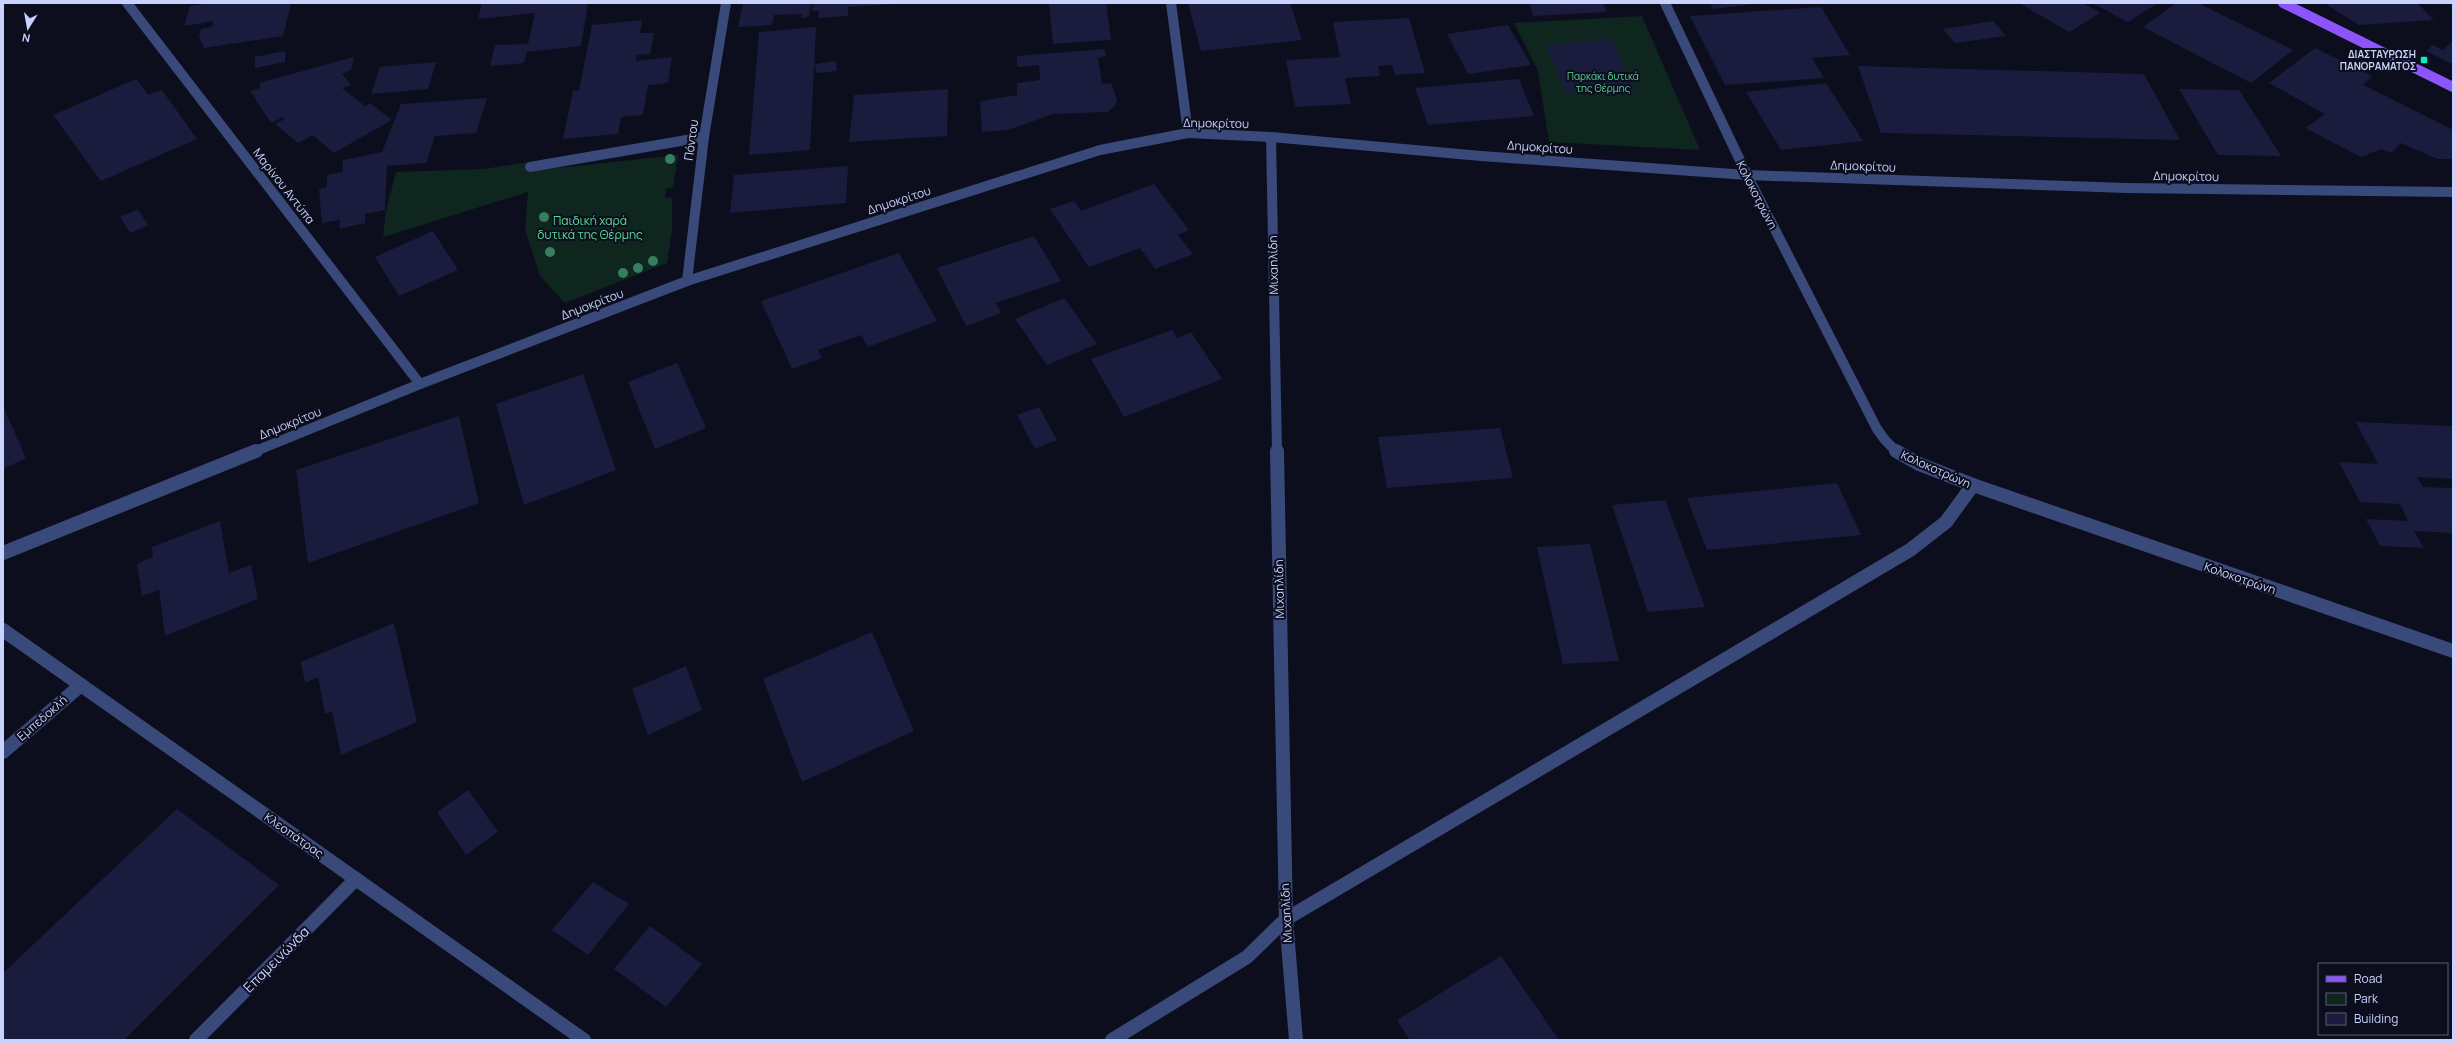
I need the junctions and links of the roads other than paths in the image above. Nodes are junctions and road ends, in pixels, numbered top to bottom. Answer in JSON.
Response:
{"nodes":[{"id":1,"x":127,"y":3,"type":"edge"},
{"id":2,"x":726,"y":3,"type":"edge"},
{"id":3,"x":1171,"y":3,"type":"edge"},
{"id":4,"x":1665,"y":3,"type":"edge"},
{"id":5,"x":2283,"y":3,"type":"edge"},
{"id":6,"x":2453,"y":87,"type":"edge"},
{"id":7,"x":1188,"y":134,"type":"junction"},
{"id":8,"x":704,"y":137,"type":"junction"},
{"id":9,"x":1271,"y":137,"type":"junction"},
{"id":10,"x":530,"y":167,"type":"dead end"},
{"id":11,"x":1747,"y":175,"type":"junction"},
{"id":12,"x":2453,"y":192,"type":"edge"},
{"id":13,"x":687,"y":281,"type":"junction"},
{"id":14,"x":420,"y":384,"type":"junction"},
{"id":15,"x":1973,"y":485,"type":"junction"},
{"id":16,"x":3,"y":553,"type":"edge"},
{"id":17,"x":3,"y":630,"type":"edge"},
{"id":18,"x":2453,"y":651,"type":"edge"},
{"id":19,"x":81,"y":685,"type":"junction"},
{"id":20,"x":3,"y":752,"type":"edge"},
{"id":21,"x":356,"y":879,"type":"junction"},
{"id":22,"x":1286,"y":919,"type":"junction"},
{"id":23,"x":196,"y":1040,"type":"edge"},
{"id":24,"x":584,"y":1040,"type":"edge"},
{"id":25,"x":1112,"y":1040,"type":"edge"},
{"id":26,"x":1296,"y":1040,"type":"edge"}],
"edges":[{"from":1,"to":14,"type":"street","name":"Μαρίνου Αντύπα"},
{"from":2,"to":8,"type":"street","name":"Πόντου"},
{"from":3,"to":7,"type":"street"},
{"from":4,"to":11,"type":"street","name":"Κολοκοτρώνη"},
{"from":5,"to":6,"type":"main road"},
{"from":7,"to":9,"type":"street","name":"Δημοκρίτου"},
{"from":7,"to":13,"type":"street","name":"Δημοκρίτου"},
{"from":8,"to":10,"type":"street"},
{"from":8,"to":13,"type":"street","name":"Πόντου"},
{"from":9,"to":11,"type":"street","name":"Δημοκρίτου"},
{"from":9,"to":22,"type":"street","name":"Μιχαηλίδη"},
{"from":11,"to":12,"type":"street","name":"Δημοκρίτου"},
{"from":11,"to":15,"type":"street","name":"Κολοκοτρώνη"},
{"from":13,"to":14,"type":"street","name":"Δημοκρίτου"},
{"from":14,"to":16,"type":"street","name":"Δημοκρίτου"},
{"from":15,"to":18,"type":"street","name":"Κολοκοτρώνη"},
{"from":15,"to":22,"type":"street"},
{"from":17,"to":19,"type":"street","name":"Κλεοπάτρας"},
{"from":19,"to":20,"type":"street","name":"Εμπεδοκλή"},
{"from":19,"to":21,"type":"street","name":"Κλεοπάτρας"},
{"from":21,"to":23,"type":"street","name":"Επαμεινώνδα"},
{"from":21,"to":24,"type":"street","name":"Κλεοπάτρας"},
{"from":22,"to":25,"type":"street"},
{"from":22,"to":26,"type":"street","name":"Μιχαηλίδη"}]}
